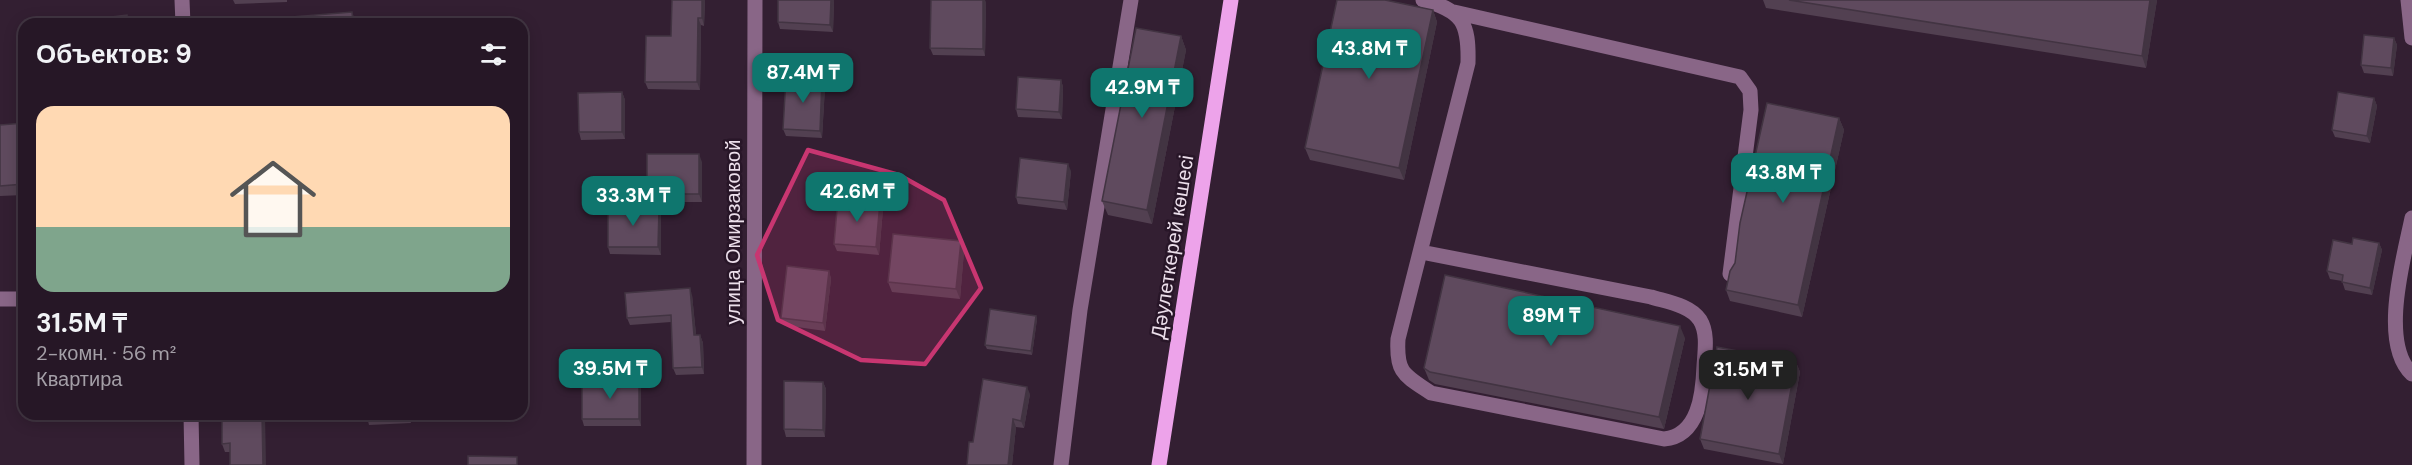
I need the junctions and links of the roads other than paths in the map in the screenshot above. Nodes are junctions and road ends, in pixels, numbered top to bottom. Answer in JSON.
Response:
{"nodes":[{"id":1,"x":182,"y":0,"type":"edge"},
{"id":2,"x":755,"y":0,"type":"edge"},
{"id":3,"x":1131,"y":0,"type":"edge"},
{"id":4,"x":1231,"y":0,"type":"edge"},
{"id":5,"x":1423,"y":0,"type":"edge"},
{"id":6,"x":2408,"y":0,"type":"edge"},
{"id":7,"x":1454,"y":12,"type":"junction"},
{"id":8,"x":183,"y":18,"type":"edge"},
{"id":9,"x":2412,"y":38,"type":"edge"},
{"id":10,"x":2412,"y":218,"type":"edge"},
{"id":11,"x":1421,"y":252,"type":"junction"},
{"id":12,"x":1730,"y":274,"type":"edge"},
{"id":13,"x":18,"y":298,"type":"edge"},
{"id":14,"x":0,"y":299,"type":"edge"},
{"id":15,"x":2412,"y":374,"type":"edge"},
{"id":16,"x":191,"y":420,"type":"edge"},
{"id":17,"x":192,"y":465,"type":"edge"},
{"id":18,"x":754,"y":465,"type":"edge"},
{"id":19,"x":1061,"y":465,"type":"edge"},
{"id":20,"x":1159,"y":465,"type":"edge"}],
"edges":[{"from":1,"to":8,"type":"street"},
{"from":2,"to":18,"type":"street","name":"улица Омирзаковой"},
{"from":3,"to":19,"type":"street"},
{"from":4,"to":20,"type":"main road","name":"Дәулеткерей көшесі"},
{"from":5,"to":7,"type":"street"},
{"from":6,"to":9,"type":"street"},
{"from":7,"to":11,"type":"street"},
{"from":7,"to":12,"type":"street"},
{"from":10,"to":15,"type":"street"},
{"from":11,"to":11,"type":"street"},
{"from":13,"to":14,"type":"street"},
{"from":16,"to":17,"type":"street"}]}
